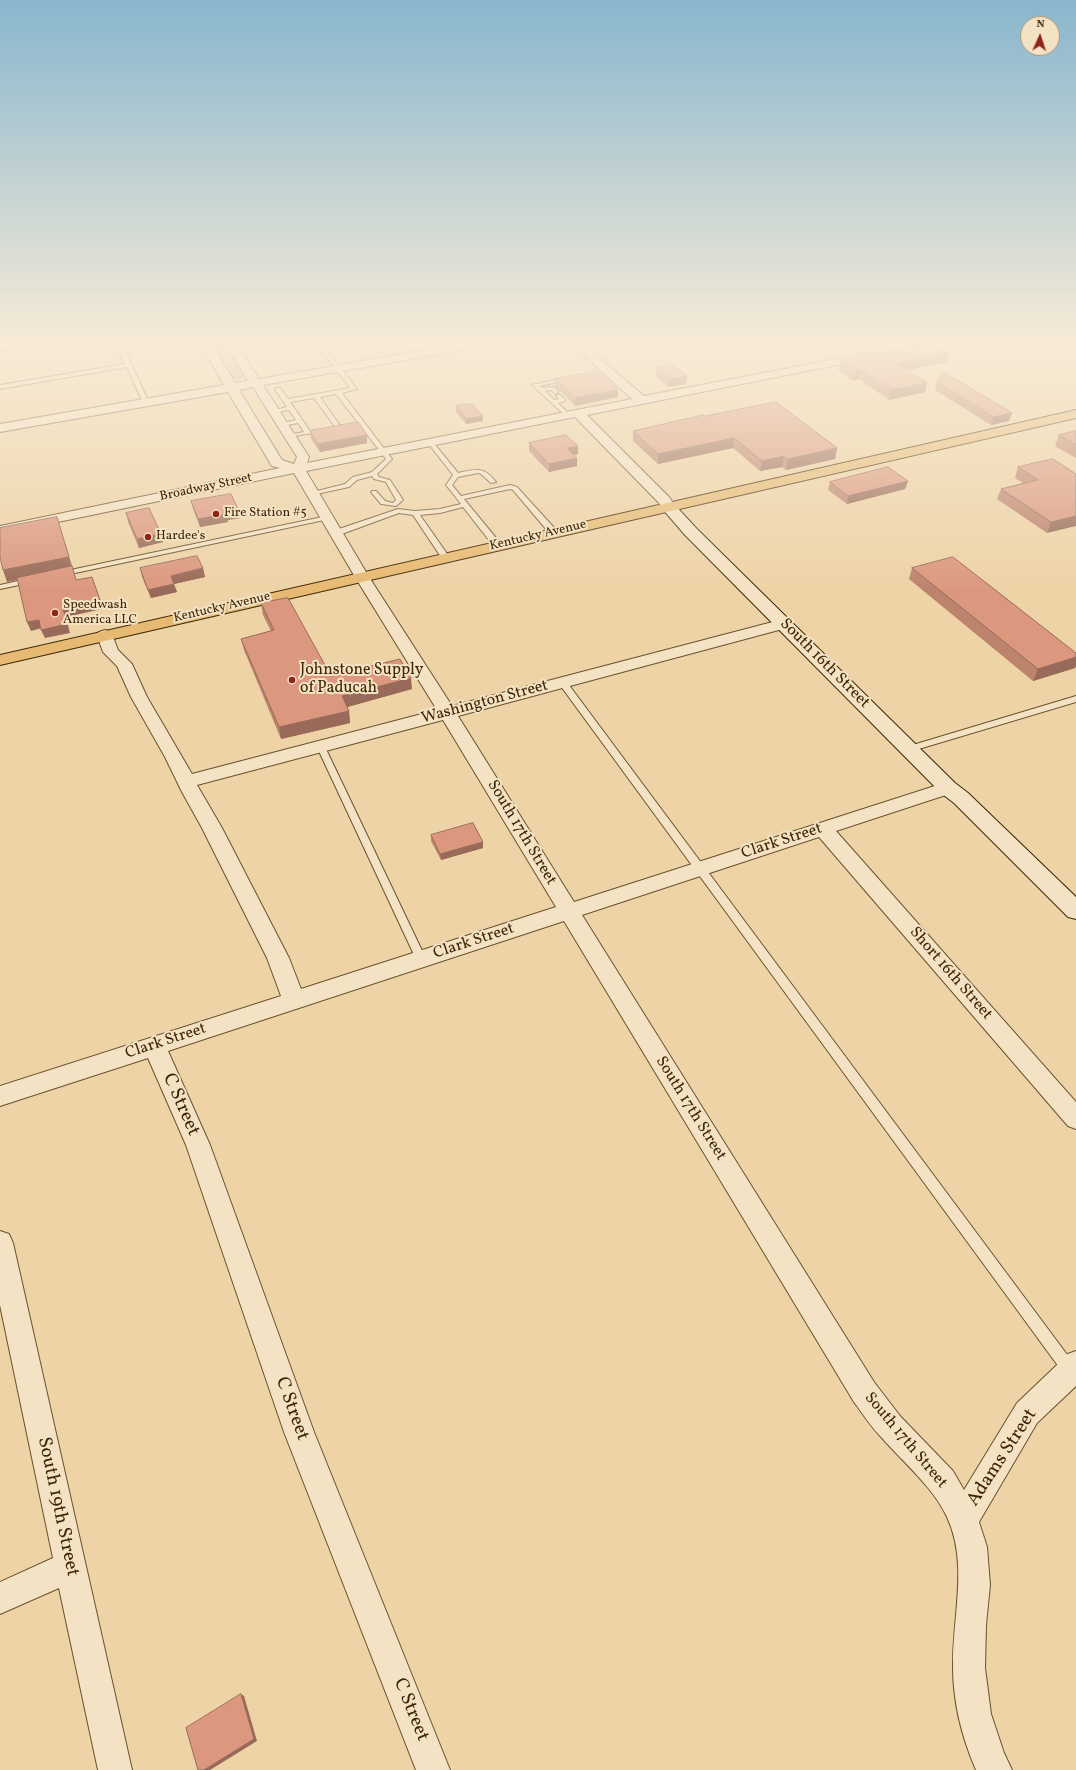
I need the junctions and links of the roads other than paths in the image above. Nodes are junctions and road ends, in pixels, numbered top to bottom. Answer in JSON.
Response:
{"nodes":[{"id":1,"x":14,"y":426,"type":"edge"},
{"id":2,"x":254,"y":426,"type":"edge"},
{"id":3,"x":283,"y":426,"type":"edge"},
{"id":4,"x":303,"y":426,"type":"edge"},
{"id":5,"x":340,"y":426,"type":"edge"},
{"id":6,"x":361,"y":426,"type":"edge"},
{"id":7,"x":513,"y":426,"type":"edge"},
{"id":8,"x":584,"y":426,"type":"edge"},
{"id":9,"x":1025,"y":426,"type":"edge"},
{"id":10,"x":0,"y":428,"type":"edge"},
{"id":11,"x":308,"y":433,"type":"junction"},
{"id":12,"x":290,"y":436,"type":"junction"},
{"id":13,"x":430,"y":442,"type":"junction"},
{"id":14,"x":384,"y":451,"type":"junction"},
{"id":15,"x":307,"y":467,"type":"junction"},
{"id":16,"x":456,"y":475,"type":"junction"},
{"id":17,"x":375,"y":476,"type":"junction"},
{"id":18,"x":493,"y":482,"type":"dead end"},
{"id":19,"x":312,"y":493,"type":"junction"},
{"id":20,"x":459,"y":498,"type":"junction"},
{"id":21,"x":465,"y":505,"type":"junction"},
{"id":22,"x":668,"y":506,"type":"junction"},
{"id":23,"x":396,"y":508,"type":"junction"},
{"id":24,"x":415,"y":513,"type":"junction"},
{"id":25,"x":331,"y":525,"type":"junction"},
{"id":26,"x":0,"y":530,"type":"edge"},
{"id":27,"x":554,"y":533,"type":"junction"},
{"id":28,"x":498,"y":546,"type":"junction"},
{"id":29,"x":446,"y":558,"type":"junction"},
{"id":30,"x":53,"y":576,"type":"edge"},
{"id":31,"x":362,"y":577,"type":"junction"},
{"id":32,"x":38,"y":579,"type":"edge"},
{"id":33,"x":0,"y":587,"type":"edge"},
{"id":34,"x":784,"y":624,"type":"junction"},
{"id":35,"x":105,"y":635,"type":"junction"},
{"id":36,"x":0,"y":660,"type":"edge"},
{"id":37,"x":563,"y":683,"type":"junction"},
{"id":38,"x":1076,"y":699,"type":"edge"},
{"id":39,"x":447,"y":714,"type":"junction"},
{"id":40,"x":321,"y":747,"type":"junction"},
{"id":41,"x":909,"y":749,"type":"junction"},
{"id":42,"x":186,"y":782,"type":"junction"},
{"id":43,"x":948,"y":788,"type":"junction"},
{"id":44,"x":824,"y":829,"type":"junction"},
{"id":45,"x":700,"y":869,"type":"junction"},
{"id":46,"x":568,"y":911,"type":"junction"},
{"id":47,"x":1076,"y":911,"type":"edge"},
{"id":48,"x":421,"y":959,"type":"junction"},
{"id":49,"x":294,"y":1000,"type":"junction"},
{"id":50,"x":154,"y":1046,"type":"junction"},
{"id":51,"x":0,"y":1096,"type":"edge"},
{"id":52,"x":1076,"y":1119,"type":"edge"},
{"id":53,"x":0,"y":1243,"type":"edge"},
{"id":54,"x":1073,"y":1368,"type":"edge"},
{"id":55,"x":964,"y":1520,"type":"junction"},
{"id":56,"x":70,"y":1567,"type":"junction"},
{"id":57,"x":0,"y":1598,"type":"edge"},
{"id":58,"x":116,"y":1770,"type":"edge"},
{"id":59,"x":433,"y":1770,"type":"edge"},
{"id":60,"x":995,"y":1770,"type":"edge"}],
"edges":[{"from":1,"to":10,"type":"street"},
{"from":2,"to":15,"type":"street"},
{"from":3,"to":12,"type":"street"},
{"from":4,"to":11,"type":"lane"},
{"from":5,"to":11,"type":"lane"},
{"from":6,"to":14,"type":"lane"},
{"from":7,"to":13,"type":"street","name":"Broadway Street"},
{"from":8,"to":22,"type":"street","name":"South 16th Street"},
{"from":9,"to":22,"type":"main road","name":"Kentucky Avenue"},
{"from":11,"to":12,"type":"lane"},
{"from":12,"to":15,"type":"street"},
{"from":13,"to":14,"type":"street","name":"Broadway Street"},
{"from":13,"to":16,"type":"lane"},
{"from":14,"to":15,"type":"street","name":"Broadway Street"},
{"from":14,"to":17,"type":"lane"},
{"from":15,"to":19,"type":"street","name":"South 17th Street"},
{"from":15,"to":26,"type":"street","name":"Broadway Street"},
{"from":16,"to":18,"type":"lane"},
{"from":16,"to":20,"type":"lane"},
{"from":17,"to":19,"type":"lane"},
{"from":17,"to":23,"type":"lane"},
{"from":17,"to":23,"type":"lane"},
{"from":19,"to":25,"type":"street","name":"South 17th Street"},
{"from":20,"to":21,"type":"lane"},
{"from":20,"to":27,"type":"lane"},
{"from":21,"to":24,"type":"lane"},
{"from":21,"to":28,"type":"lane"},
{"from":22,"to":27,"type":"main road","name":"Kentucky Avenue"},
{"from":22,"to":34,"type":"street","name":"South 16th Street"},
{"from":23,"to":24,"type":"lane"},
{"from":23,"to":25,"type":"lane"},
{"from":24,"to":29,"type":"lane"},
{"from":25,"to":30,"type":"lane"},
{"from":25,"to":31,"type":"street","name":"South 17th Street"},
{"from":27,"to":28,"type":"main road","name":"Kentucky Avenue"},
{"from":28,"to":29,"type":"main road","name":"Kentucky Avenue"},
{"from":29,"to":31,"type":"main road","name":"Kentucky Avenue"},
{"from":31,"to":35,"type":"main road","name":"Kentucky Avenue"},
{"from":31,"to":39,"type":"street","name":"South 17th Street"},
{"from":32,"to":33,"type":"lane"},
{"from":34,"to":37,"type":"street","name":"Washington Street"},
{"from":34,"to":41,"type":"street","name":"South 16th Street"},
{"from":35,"to":36,"type":"main road","name":"Kentucky Avenue"},
{"from":35,"to":42,"type":"street"},
{"from":37,"to":39,"type":"street","name":"Washington Street"},
{"from":37,"to":45,"type":"lane"},
{"from":38,"to":41,"type":"lane"},
{"from":39,"to":40,"type":"street","name":"Washington Street"},
{"from":39,"to":46,"type":"street","name":"South 17th Street"},
{"from":40,"to":42,"type":"street","name":"Washington Street"},
{"from":40,"to":48,"type":"lane"},
{"from":41,"to":43,"type":"street","name":"South 16th Street"},
{"from":42,"to":49,"type":"street"},
{"from":43,"to":44,"type":"street","name":"Clark Street"},
{"from":43,"to":47,"type":"street","name":"South 16th Street"},
{"from":44,"to":45,"type":"street","name":"Clark Street"},
{"from":44,"to":52,"type":"street","name":"Short 16th Street"},
{"from":45,"to":46,"type":"street","name":"Clark Street"},
{"from":45,"to":54,"type":"lane"},
{"from":46,"to":48,"type":"street","name":"Clark Street"},
{"from":46,"to":55,"type":"street","name":"South 17th Street"},
{"from":48,"to":49,"type":"street","name":"Clark Street"},
{"from":49,"to":50,"type":"street","name":"Clark Street"},
{"from":50,"to":51,"type":"street","name":"Clark Street"},
{"from":50,"to":59,"type":"street","name":"C Street"},
{"from":53,"to":56,"type":"street","name":"South 19th Street"},
{"from":54,"to":55,"type":"street","name":"Adams Street"},
{"from":55,"to":60,"type":"street","name":"South 17th Street"},
{"from":56,"to":57,"type":"street"},
{"from":56,"to":58,"type":"street","name":"South 19th Street"}]}
